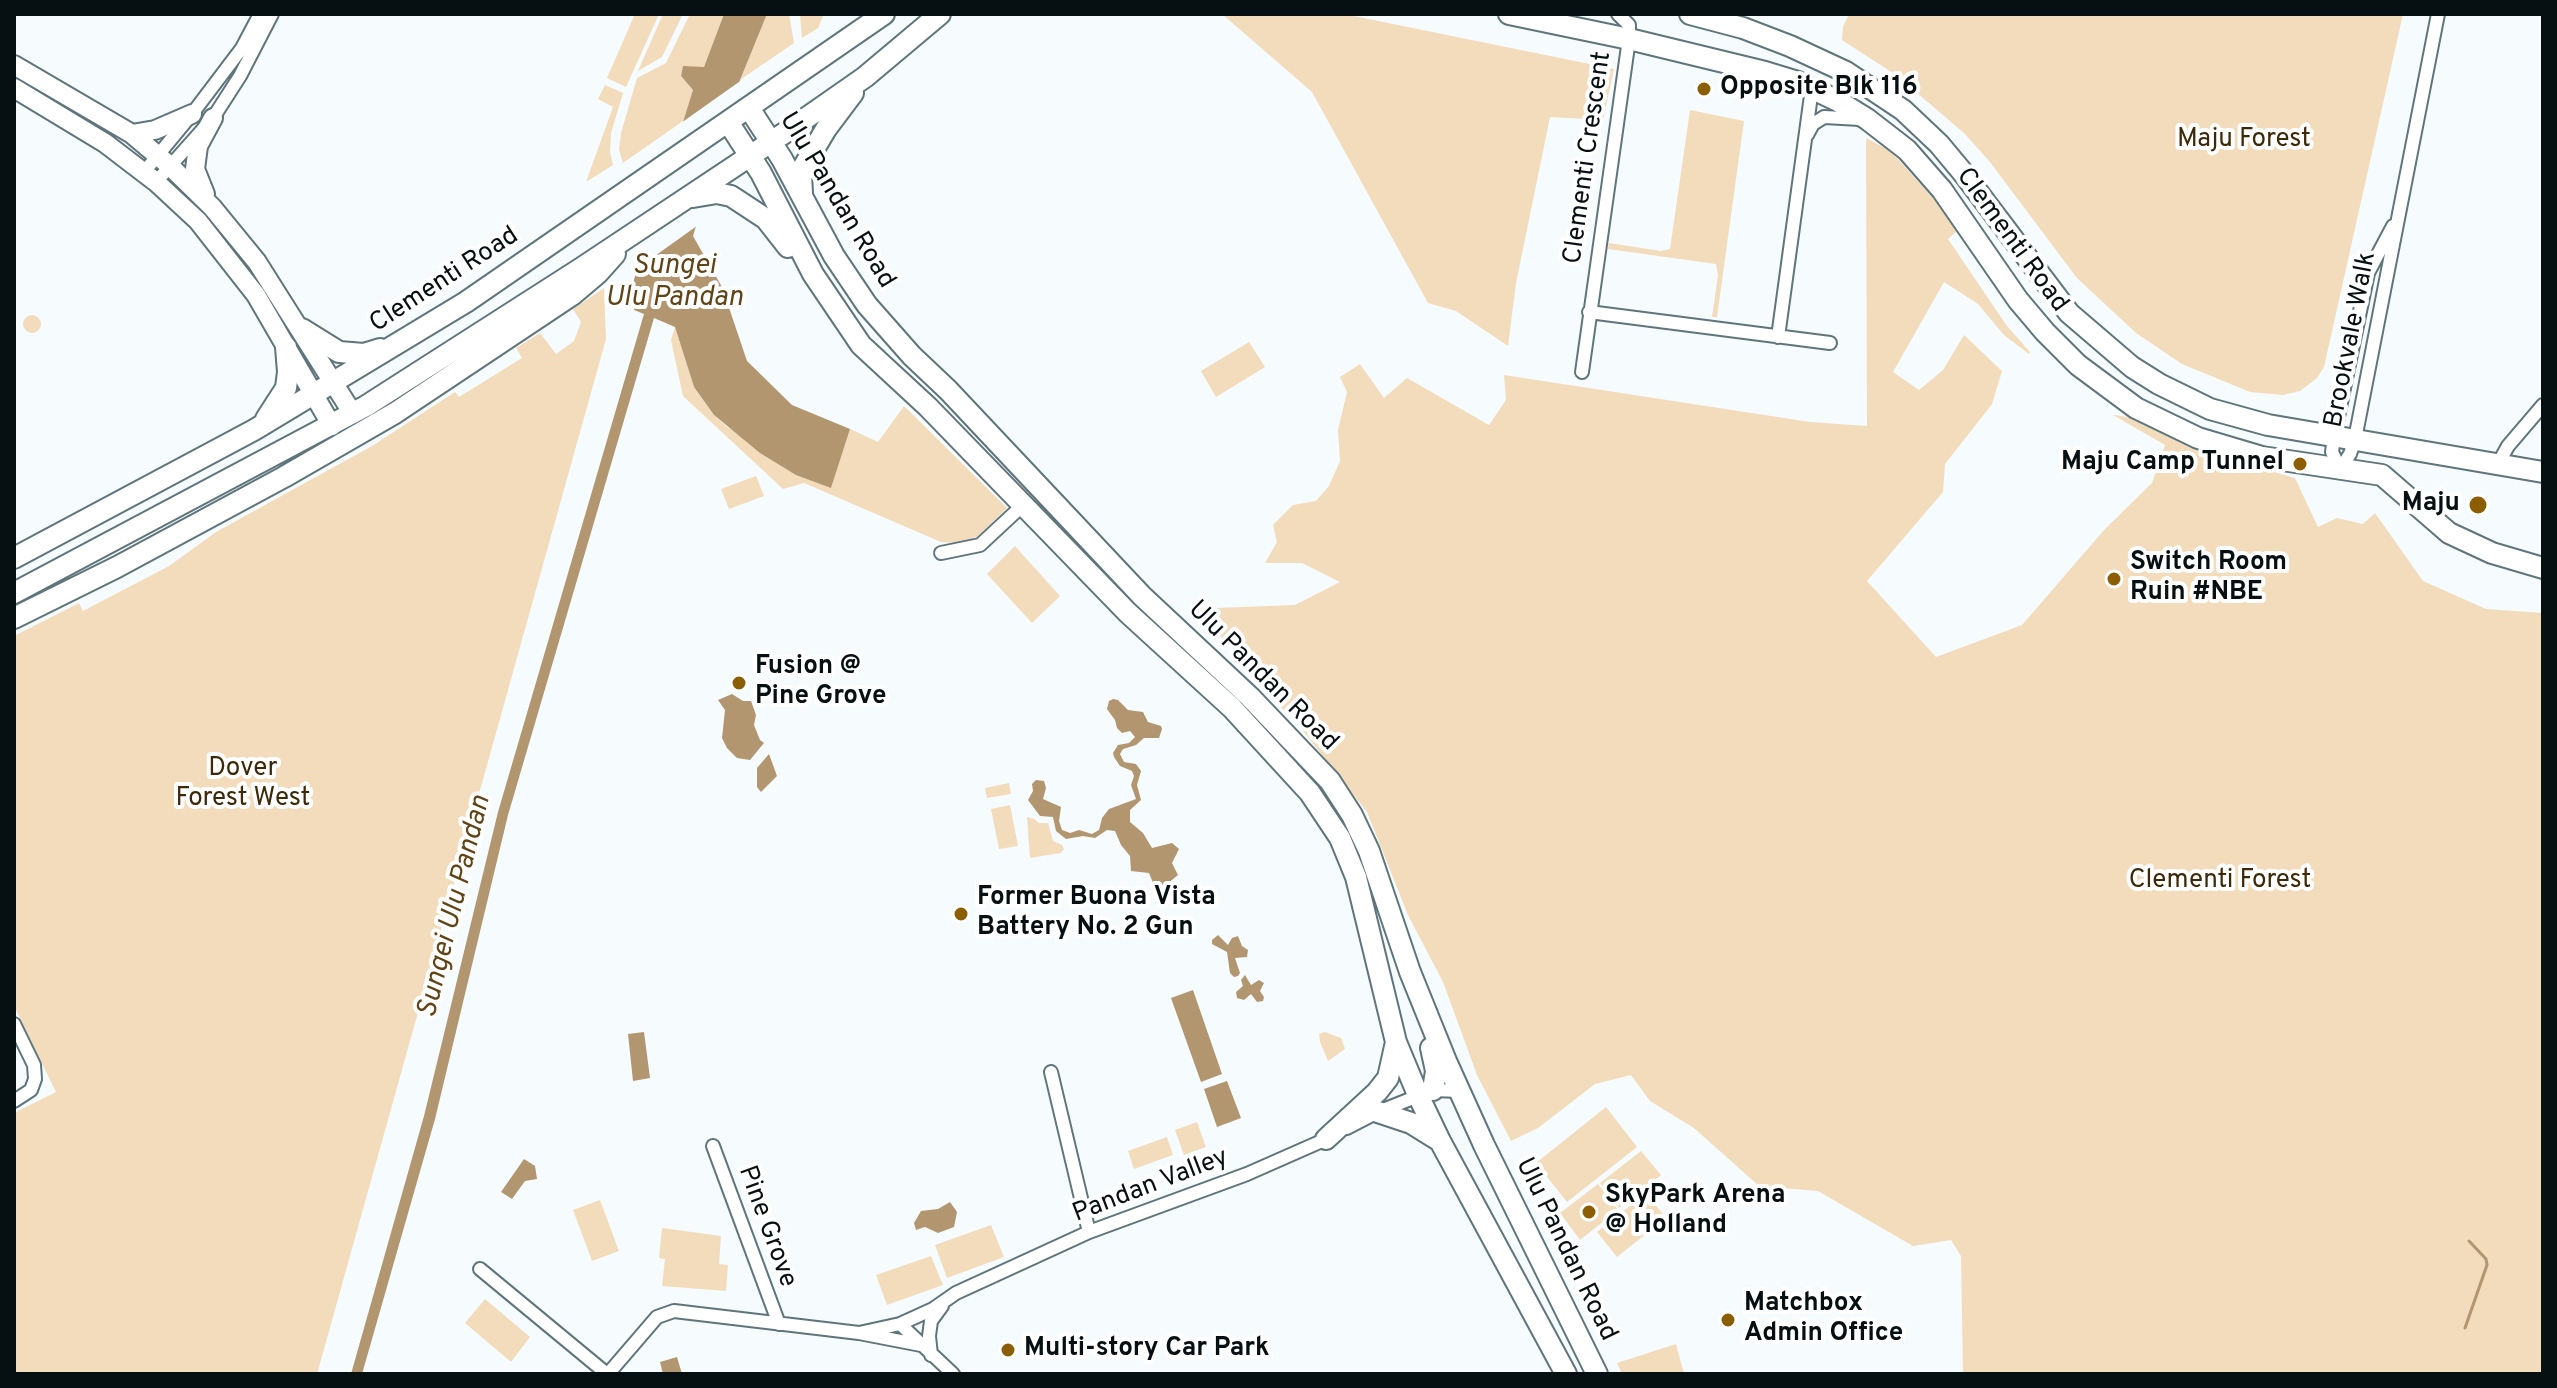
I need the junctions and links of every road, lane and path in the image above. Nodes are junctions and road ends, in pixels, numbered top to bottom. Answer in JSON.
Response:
{"nodes":[{"id":1,"x":260,"y":14,"type":"edge"},
{"id":2,"x":272,"y":14,"type":"edge"},
{"id":3,"x":884,"y":14,"type":"edge"},
{"id":4,"x":940,"y":14,"type":"edge"},
{"id":5,"x":1509,"y":14,"type":"edge"},
{"id":6,"x":1618,"y":14,"type":"edge"},
{"id":7,"x":1690,"y":14,"type":"edge"},
{"id":8,"x":2438,"y":14,"type":"edge"},
{"id":9,"x":1629,"y":39,"type":"junction"},
{"id":10,"x":14,"y":65,"type":"edge"},
{"id":11,"x":865,"y":77,"type":"junction"},
{"id":12,"x":14,"y":88,"type":"edge"},
{"id":13,"x":1812,"y":88,"type":"junction"},
{"id":14,"x":85,"y":106,"type":"junction"},
{"id":15,"x":749,"y":108,"type":"junction"},
{"id":16,"x":192,"y":114,"type":"junction"},
{"id":17,"x":213,"y":118,"type":"junction"},
{"id":18,"x":1867,"y":119,"type":"junction"},
{"id":19,"x":728,"y":122,"type":"junction"},
{"id":20,"x":75,"y":124,"type":"junction"},
{"id":21,"x":132,"y":134,"type":"junction"},
{"id":22,"x":1807,"y":135,"type":"junction"},
{"id":23,"x":771,"y":142,"type":"junction"},
{"id":24,"x":750,"y":156,"type":"junction"},
{"id":25,"x":164,"y":161,"type":"junction"},
{"id":26,"x":150,"y":177,"type":"junction"},
{"id":27,"x":686,"y":198,"type":"junction"},
{"id":28,"x":803,"y":198,"type":"junction"},
{"id":29,"x":212,"y":207,"type":"junction"},
{"id":30,"x":2399,"y":216,"type":"junction"},
{"id":31,"x":633,"y":233,"type":"junction"},
{"id":32,"x":813,"y":274,"type":"junction"},
{"id":33,"x":1589,"y":312,"type":"junction"},
{"id":34,"x":302,"y":329,"type":"junction"},
{"id":35,"x":1778,"y":337,"type":"junction"},
{"id":36,"x":399,"y":342,"type":"junction"},
{"id":37,"x":1830,"y":343,"type":"dead end"},
{"id":38,"x":286,"y":347,"type":"junction"},
{"id":39,"x":912,"y":356,"type":"junction"},
{"id":40,"x":1582,"y":372,"type":"dead end"},
{"id":41,"x":334,"y":383,"type":"junction"},
{"id":42,"x":909,"y":391,"type":"junction"},
{"id":43,"x":314,"y":395,"type":"junction"},
{"id":44,"x":2543,"y":405,"type":"edge"},
{"id":45,"x":353,"y":414,"type":"junction"},
{"id":46,"x":332,"y":426,"type":"junction"},
{"id":47,"x":254,"y":430,"type":"junction"},
{"id":48,"x":2334,"y":436,"type":"junction"},
{"id":49,"x":2355,"y":439,"type":"junction"},
{"id":50,"x":2390,"y":446,"type":"junction"},
{"id":51,"x":2498,"y":464,"type":"junction"},
{"id":52,"x":2340,"y":469,"type":"junction"},
{"id":53,"x":2543,"y":472,"type":"edge"},
{"id":54,"x":2382,"y":475,"type":"junction"},
{"id":55,"x":1023,"y":505,"type":"junction"},
{"id":56,"x":941,"y":553,"type":"dead end"},
{"id":57,"x":14,"y":558,"type":"edge"},
{"id":58,"x":2543,"y":568,"type":"edge"},
{"id":59,"x":14,"y":593,"type":"edge"},
{"id":60,"x":17,"y":615,"type":"edge"},
{"id":61,"x":1410,"y":972,"type":"junction"},
{"id":62,"x":14,"y":1024,"type":"edge"},
{"id":63,"x":1396,"y":1042,"type":"junction"},
{"id":64,"x":1051,"y":1072,"type":"dead end"},
{"id":65,"x":1460,"y":1091,"type":"junction"},
{"id":66,"x":1425,"y":1092,"type":"junction"},
{"id":67,"x":14,"y":1101,"type":"edge"},
{"id":68,"x":1378,"y":1112,"type":"junction"},
{"id":69,"x":1326,"y":1139,"type":"junction"},
{"id":70,"x":1440,"y":1141,"type":"junction"},
{"id":71,"x":713,"y":1146,"type":"dead end"},
{"id":72,"x":1089,"y":1232,"type":"junction"},
{"id":73,"x":480,"y":1269,"type":"dead end"},
{"id":74,"x":956,"y":1293,"type":"junction"},
{"id":75,"x":779,"y":1324,"type":"junction"},
{"id":76,"x":900,"y":1324,"type":"junction"},
{"id":77,"x":859,"y":1333,"type":"junction"},
{"id":78,"x":921,"y":1345,"type":"junction"},
{"id":79,"x":931,"y":1355,"type":"junction"},
{"id":80,"x":608,"y":1374,"type":"edge"},
{"id":81,"x":953,"y":1374,"type":"edge"},
{"id":82,"x":1566,"y":1374,"type":"edge"},
{"id":83,"x":1597,"y":1374,"type":"edge"}],
"edges":[{"from":1,"to":16,"type":"street"},
{"from":2,"to":17,"type":"street"},
{"from":3,"to":15,"type":"main road","name":"Clementi Road"},
{"from":4,"to":11,"type":"main road"},
{"from":5,"to":9,"type":"main road","name":"Clementi Road"},
{"from":6,"to":9,"type":"street","name":"Clementi Crescent"},
{"from":7,"to":48,"type":"main road","name":"Clementi Road"},
{"from":8,"to":30,"type":"street","name":"Brookvale Walk"},
{"from":9,"to":13,"type":"main road","name":"Clementi Road"},
{"from":9,"to":33,"type":"street","name":"Clementi Crescent"},
{"from":10,"to":14,"type":"main road"},
{"from":11,"to":23,"type":"main road"},
{"from":11,"to":28,"type":"main road"},
{"from":12,"to":20,"type":"main road"},
{"from":13,"to":18,"type":"main road","name":"Clementi Road"},
{"from":13,"to":22,"type":"street"},
{"from":14,"to":20,"type":"main road"},
{"from":14,"to":21,"type":"main road"},
{"from":15,"to":19,"type":"main road","name":"Clementi Road"},
{"from":15,"to":23,"type":"main road","name":"Ulu Pandan Road"},
{"from":16,"to":21,"type":"main road"},
{"from":16,"to":25,"type":"street"},
{"from":17,"to":25,"type":"street"},
{"from":17,"to":29,"type":"main road"},
{"from":18,"to":22,"type":"street"},
{"from":18,"to":52,"type":"main road","name":"Clementi Road"},
{"from":19,"to":24,"type":"main road","name":"Ulu Pandan Road"},
{"from":19,"to":36,"type":"main road","name":"Clementi Road"},
{"from":20,"to":26,"type":"main road"},
{"from":21,"to":25,"type":"main road"},
{"from":22,"to":35,"type":"street"},
{"from":23,"to":24,"type":"main road"},
{"from":23,"to":28,"type":"main road","name":"Ulu Pandan Road"},
{"from":24,"to":27,"type":"main road"},
{"from":24,"to":32,"type":"main road","name":"Ulu Pandan Road"},
{"from":25,"to":26,"type":"street"},
{"from":25,"to":29,"type":"main road"},
{"from":26,"to":38,"type":"main road"},
{"from":27,"to":31,"type":"main road"},
{"from":27,"to":32,"type":"main road"},
{"from":28,"to":39,"type":"main road","name":"Ulu Pandan Road"},
{"from":29,"to":34,"type":"main road"},
{"from":30,"to":48,"type":"street","name":"Brookvale Walk"},
{"from":30,"to":49,"type":"street","name":"Brookvale Walk"},
{"from":31,"to":45,"type":"main road"},
{"from":31,"to":60,"type":"main road"},
{"from":32,"to":42,"type":"main road","name":"Ulu Pandan Road"},
{"from":33,"to":35,"type":"street"},
{"from":33,"to":40,"type":"street","name":"Clementi Crescent"},
{"from":34,"to":36,"type":"main road"},
{"from":34,"to":41,"type":"main road"},
{"from":35,"to":37,"type":"street"},
{"from":36,"to":41,"type":"main road","name":"Clementi Road"},
{"from":38,"to":43,"type":"main road"},
{"from":38,"to":47,"type":"main road"},
{"from":39,"to":42,"type":"main road"},
{"from":39,"to":61,"type":"main road","name":"Ulu Pandan Road"},
{"from":41,"to":43,"type":"main road","name":"Clementi Road"},
{"from":41,"to":45,"type":"main road"},
{"from":42,"to":55,"type":"main road","name":"Ulu Pandan Road"},
{"from":43,"to":46,"type":"main road"},
{"from":43,"to":47,"type":"main road","name":"Clementi Road"},
{"from":44,"to":51,"type":"street"},
{"from":45,"to":46,"type":"main road"},
{"from":46,"to":59,"type":"main road"},
{"from":47,"to":57,"type":"main road","name":"Clementi Road"},
{"from":48,"to":49,"type":"main road","name":"Clementi Road"},
{"from":48,"to":52,"type":"street"},
{"from":49,"to":50,"type":"main road","name":"Clementi Road"},
{"from":49,"to":52,"type":"street","name":"Brookvale Walk"},
{"from":50,"to":51,"type":"main road","name":"Clementi Road"},
{"from":50,"to":54,"type":"main road"},
{"from":51,"to":53,"type":"main road","name":"Clementi Road"},
{"from":52,"to":54,"type":"main road","name":"Clementi Road"},
{"from":54,"to":58,"type":"main road"},
{"from":55,"to":56,"type":"street"},
{"from":55,"to":63,"type":"main road","name":"Ulu Pandan Road"},
{"from":61,"to":65,"type":"main road","name":"Ulu Pandan Road"},
{"from":61,"to":66,"type":"main road"},
{"from":62,"to":67,"type":"street"},
{"from":63,"to":66,"type":"main road","name":"Ulu Pandan Road"},
{"from":63,"to":69,"type":"main road"},
{"from":64,"to":72,"type":"street"},
{"from":65,"to":66,"type":"street","name":"Pandan Valley"},
{"from":65,"to":83,"type":"main road","name":"Ulu Pandan Road"},
{"from":66,"to":68,"type":"street","name":"Pandan Valley"},
{"from":66,"to":70,"type":"main road","name":"Ulu Pandan Road"},
{"from":68,"to":69,"type":"street","name":"Pandan Valley"},
{"from":68,"to":70,"type":"main road"},
{"from":69,"to":72,"type":"street","name":"Pandan Valley"},
{"from":70,"to":82,"type":"main road","name":"Ulu Pandan Road"},
{"from":71,"to":75,"type":"street","name":"Pine Grove"},
{"from":72,"to":74,"type":"street","name":"Pandan Valley"},
{"from":73,"to":80,"type":"street"},
{"from":74,"to":76,"type":"street","name":"Pandan Valley"},
{"from":74,"to":79,"type":"street"},
{"from":75,"to":77,"type":"street"},
{"from":75,"to":80,"type":"street"},
{"from":76,"to":77,"type":"street","name":"Pandan Valley"},
{"from":76,"to":78,"type":"street"},
{"from":77,"to":78,"type":"street"},
{"from":78,"to":79,"type":"street"},
{"from":79,"to":81,"type":"street"}]}
